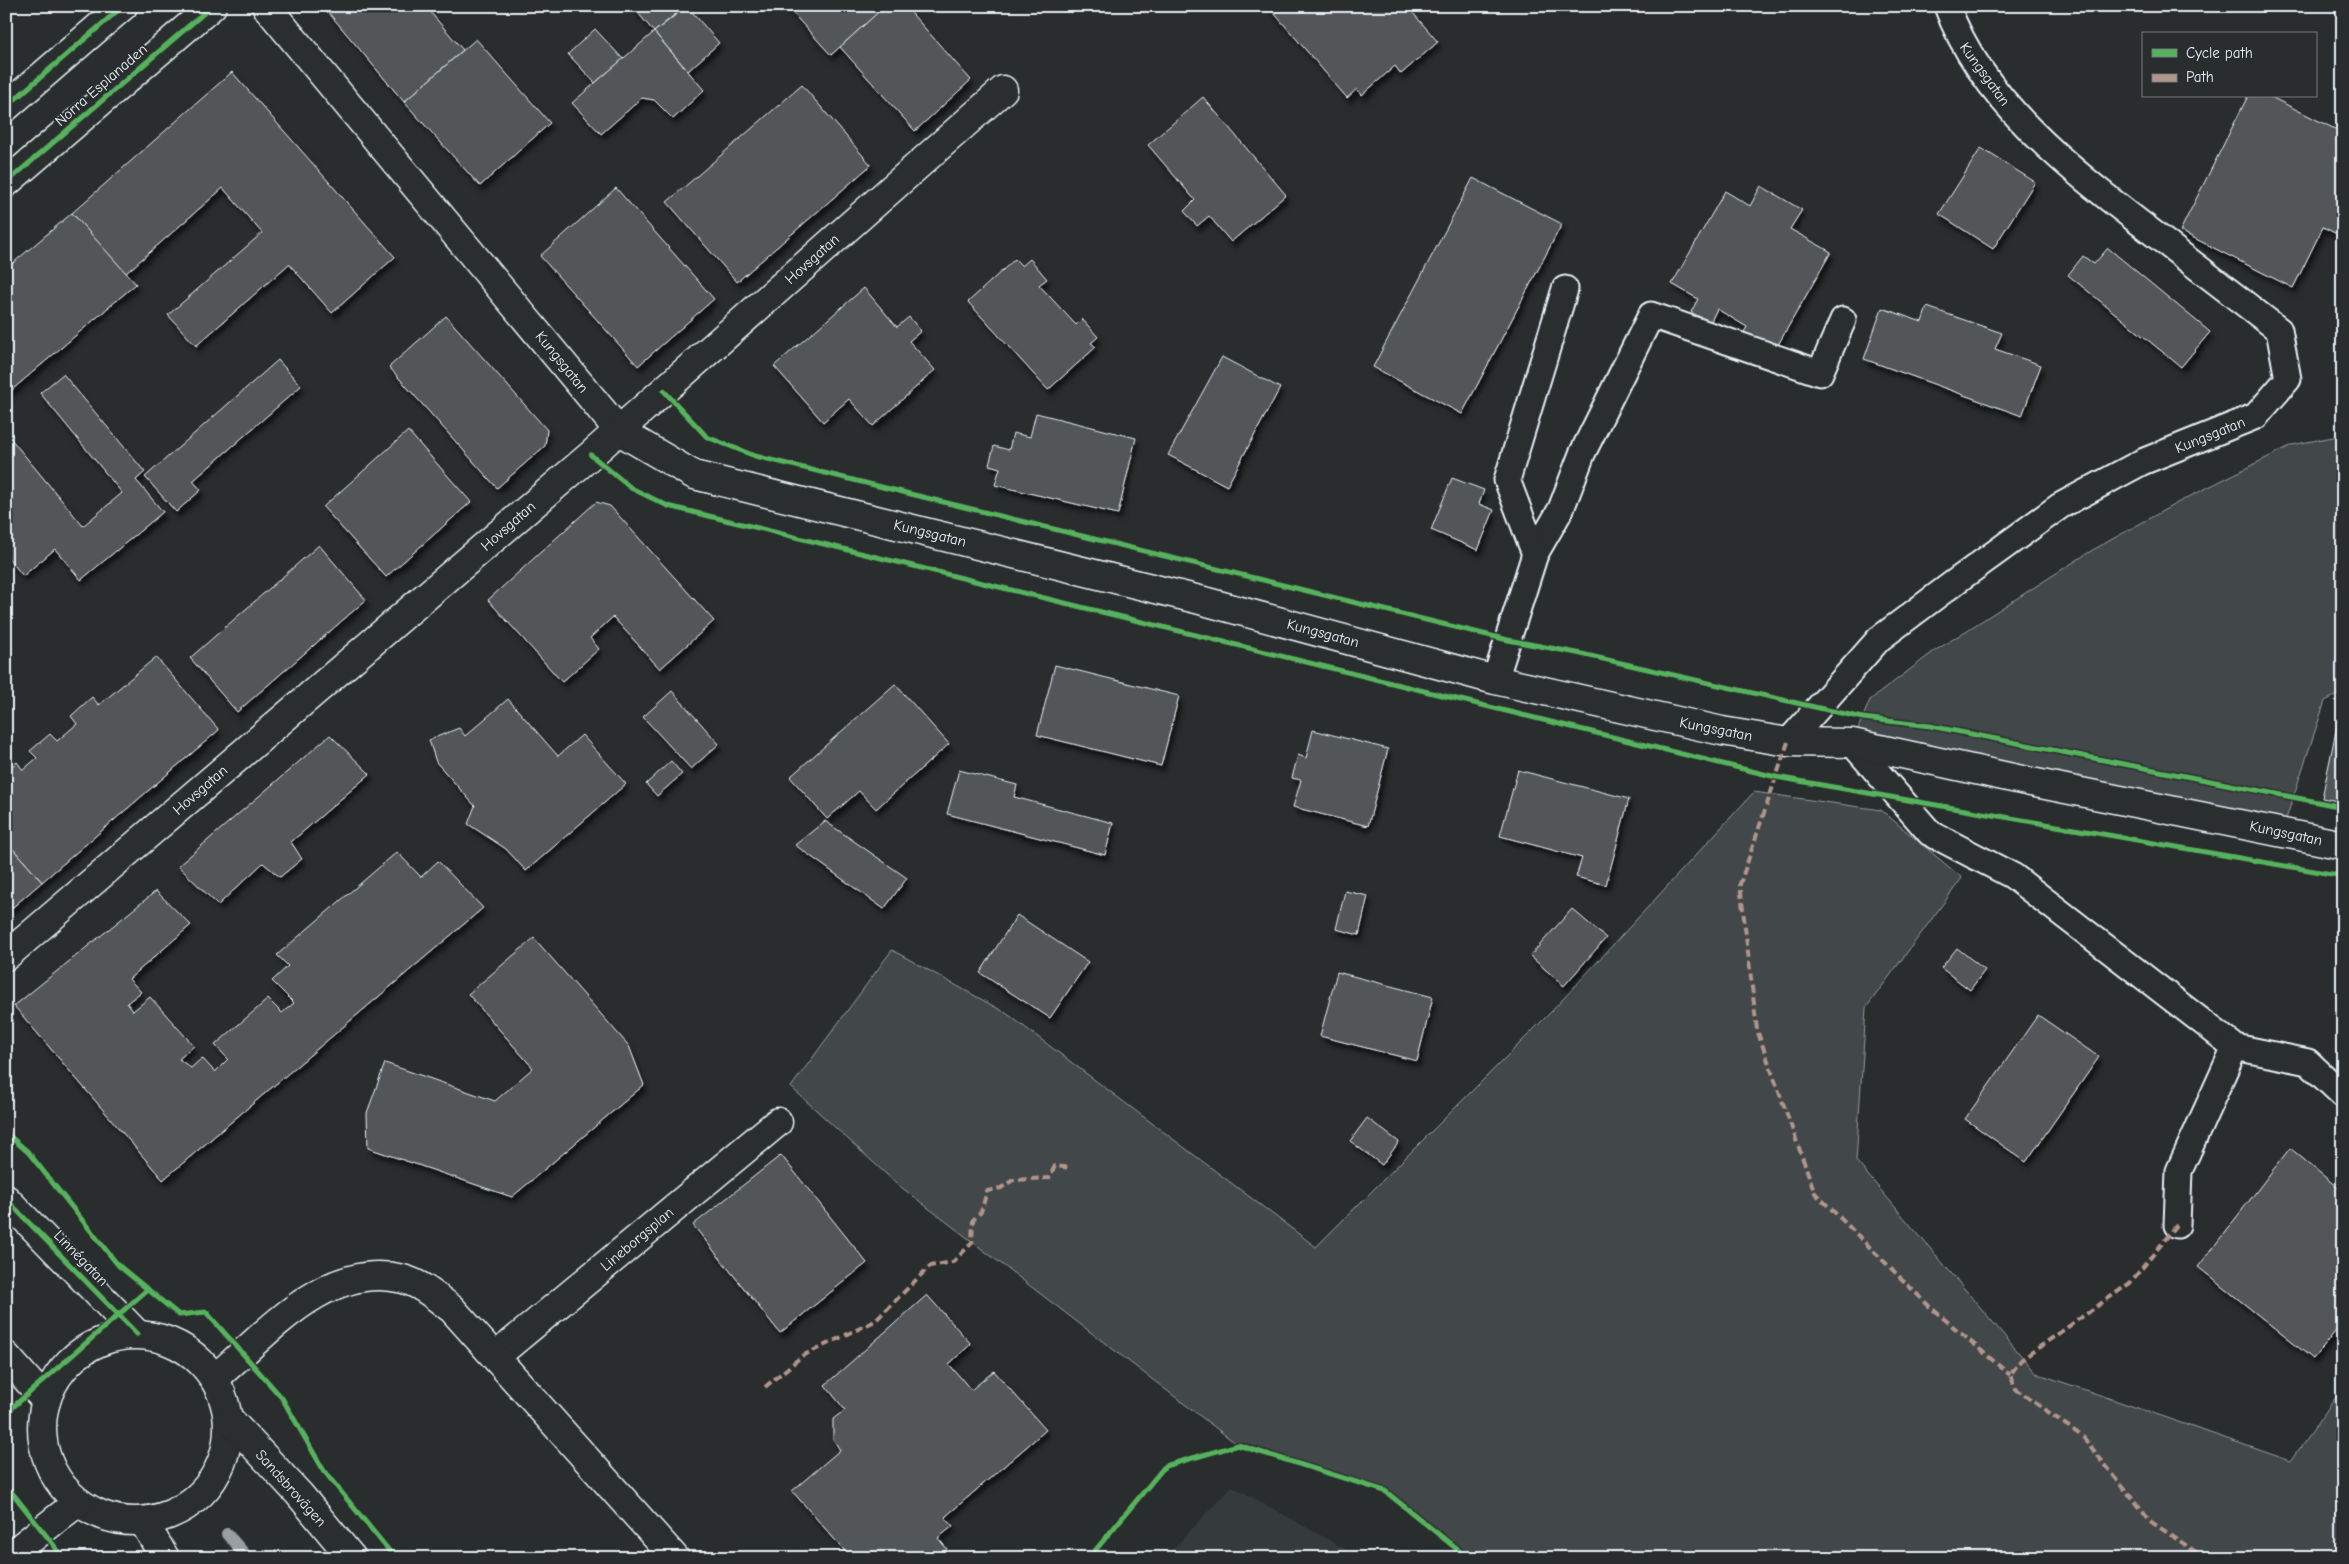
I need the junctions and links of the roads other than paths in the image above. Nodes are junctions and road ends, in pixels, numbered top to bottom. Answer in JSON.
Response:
{"nodes":[{"id":1,"x":123,"y":6,"type":"edge"},
{"id":2,"x":212,"y":6,"type":"edge"},
{"id":3,"x":266,"y":6,"type":"edge"},
{"id":4,"x":1946,"y":6,"type":"edge"},
{"id":5,"x":1003,"y":90,"type":"dead end"},
{"id":6,"x":6,"y":108,"type":"edge"},
{"id":7,"x":6,"y":183,"type":"edge"},
{"id":8,"x":1565,"y":289,"type":"dead end"},
{"id":9,"x":1844,"y":320,"type":"dead end"},
{"id":10,"x":618,"y":431,"type":"junction"},
{"id":11,"x":1535,"y":554,"type":"junction"},
{"id":12,"x":1495,"y":680,"type":"junction"},
{"id":13,"x":1788,"y":742,"type":"junction"},
{"id":14,"x":1852,"y":743,"type":"junction"},
{"id":15,"x":2343,"y":845,"type":"edge"},
{"id":16,"x":6,"y":956,"type":"edge"},
{"id":17,"x":2235,"y":1047,"type":"junction"},
{"id":18,"x":2343,"y":1094,"type":"edge"},
{"id":19,"x":778,"y":1122,"type":"dead end"},
{"id":20,"x":6,"y":1199,"type":"edge"},
{"id":21,"x":2177,"y":1225,"type":"dead end"},
{"id":22,"x":137,"y":1334,"type":"junction"},
{"id":23,"x":6,"y":1356,"type":"edge"},
{"id":24,"x":496,"y":1356,"type":"junction"},
{"id":25,"x":215,"y":1378,"type":"junction"},
{"id":26,"x":46,"y":1401,"type":"junction"},
{"id":27,"x":229,"y":1419,"type":"junction"},
{"id":28,"x":78,"y":1502,"type":"junction"},
{"id":29,"x":143,"y":1521,"type":"junction"},
{"id":30,"x":7,"y":1558,"type":"edge"},
{"id":31,"x":165,"y":1558,"type":"edge"},
{"id":32,"x":352,"y":1558,"type":"edge"},
{"id":33,"x":676,"y":1558,"type":"edge"}],
"edges":[{"from":1,"to":6,"type":"street"},
{"from":2,"to":7,"type":"street","name":"Norra Esplanaden"},
{"from":3,"to":10,"type":"street","name":"Kungsgatan"},
{"from":4,"to":13,"type":"lane","name":"Kungsgatan"},
{"from":5,"to":10,"type":"street","name":"Hovsgatan"},
{"from":8,"to":11,"type":"lane"},
{"from":9,"to":11,"type":"lane"},
{"from":10,"to":12,"type":"street","name":"Kungsgatan"},
{"from":10,"to":16,"type":"street","name":"Hovsgatan"},
{"from":11,"to":12,"type":"lane"},
{"from":12,"to":13,"type":"street","name":"Kungsgatan"},
{"from":13,"to":14,"type":"street","name":"Kungsgatan"},
{"from":14,"to":15,"type":"street","name":"Kungsgatan"},
{"from":14,"to":17,"type":"lane"},
{"from":17,"to":18,"type":"lane"},
{"from":17,"to":21,"type":"lane"},
{"from":19,"to":24,"type":"street","name":"Lineborgsplan"},
{"from":20,"to":22,"type":"street","name":"Linnégatan"},
{"from":22,"to":25,"type":"street"},
{"from":22,"to":26,"type":"street"},
{"from":23,"to":26,"type":"street"},
{"from":24,"to":25,"type":"street"},
{"from":24,"to":33,"type":"street"},
{"from":25,"to":27,"type":"street"},
{"from":26,"to":28,"type":"street"},
{"from":27,"to":29,"type":"street"},
{"from":27,"to":32,"type":"street","name":"Sandsbrovägen"},
{"from":28,"to":29,"type":"street"},
{"from":28,"to":30,"type":"street"},
{"from":29,"to":31,"type":"street"}]}
